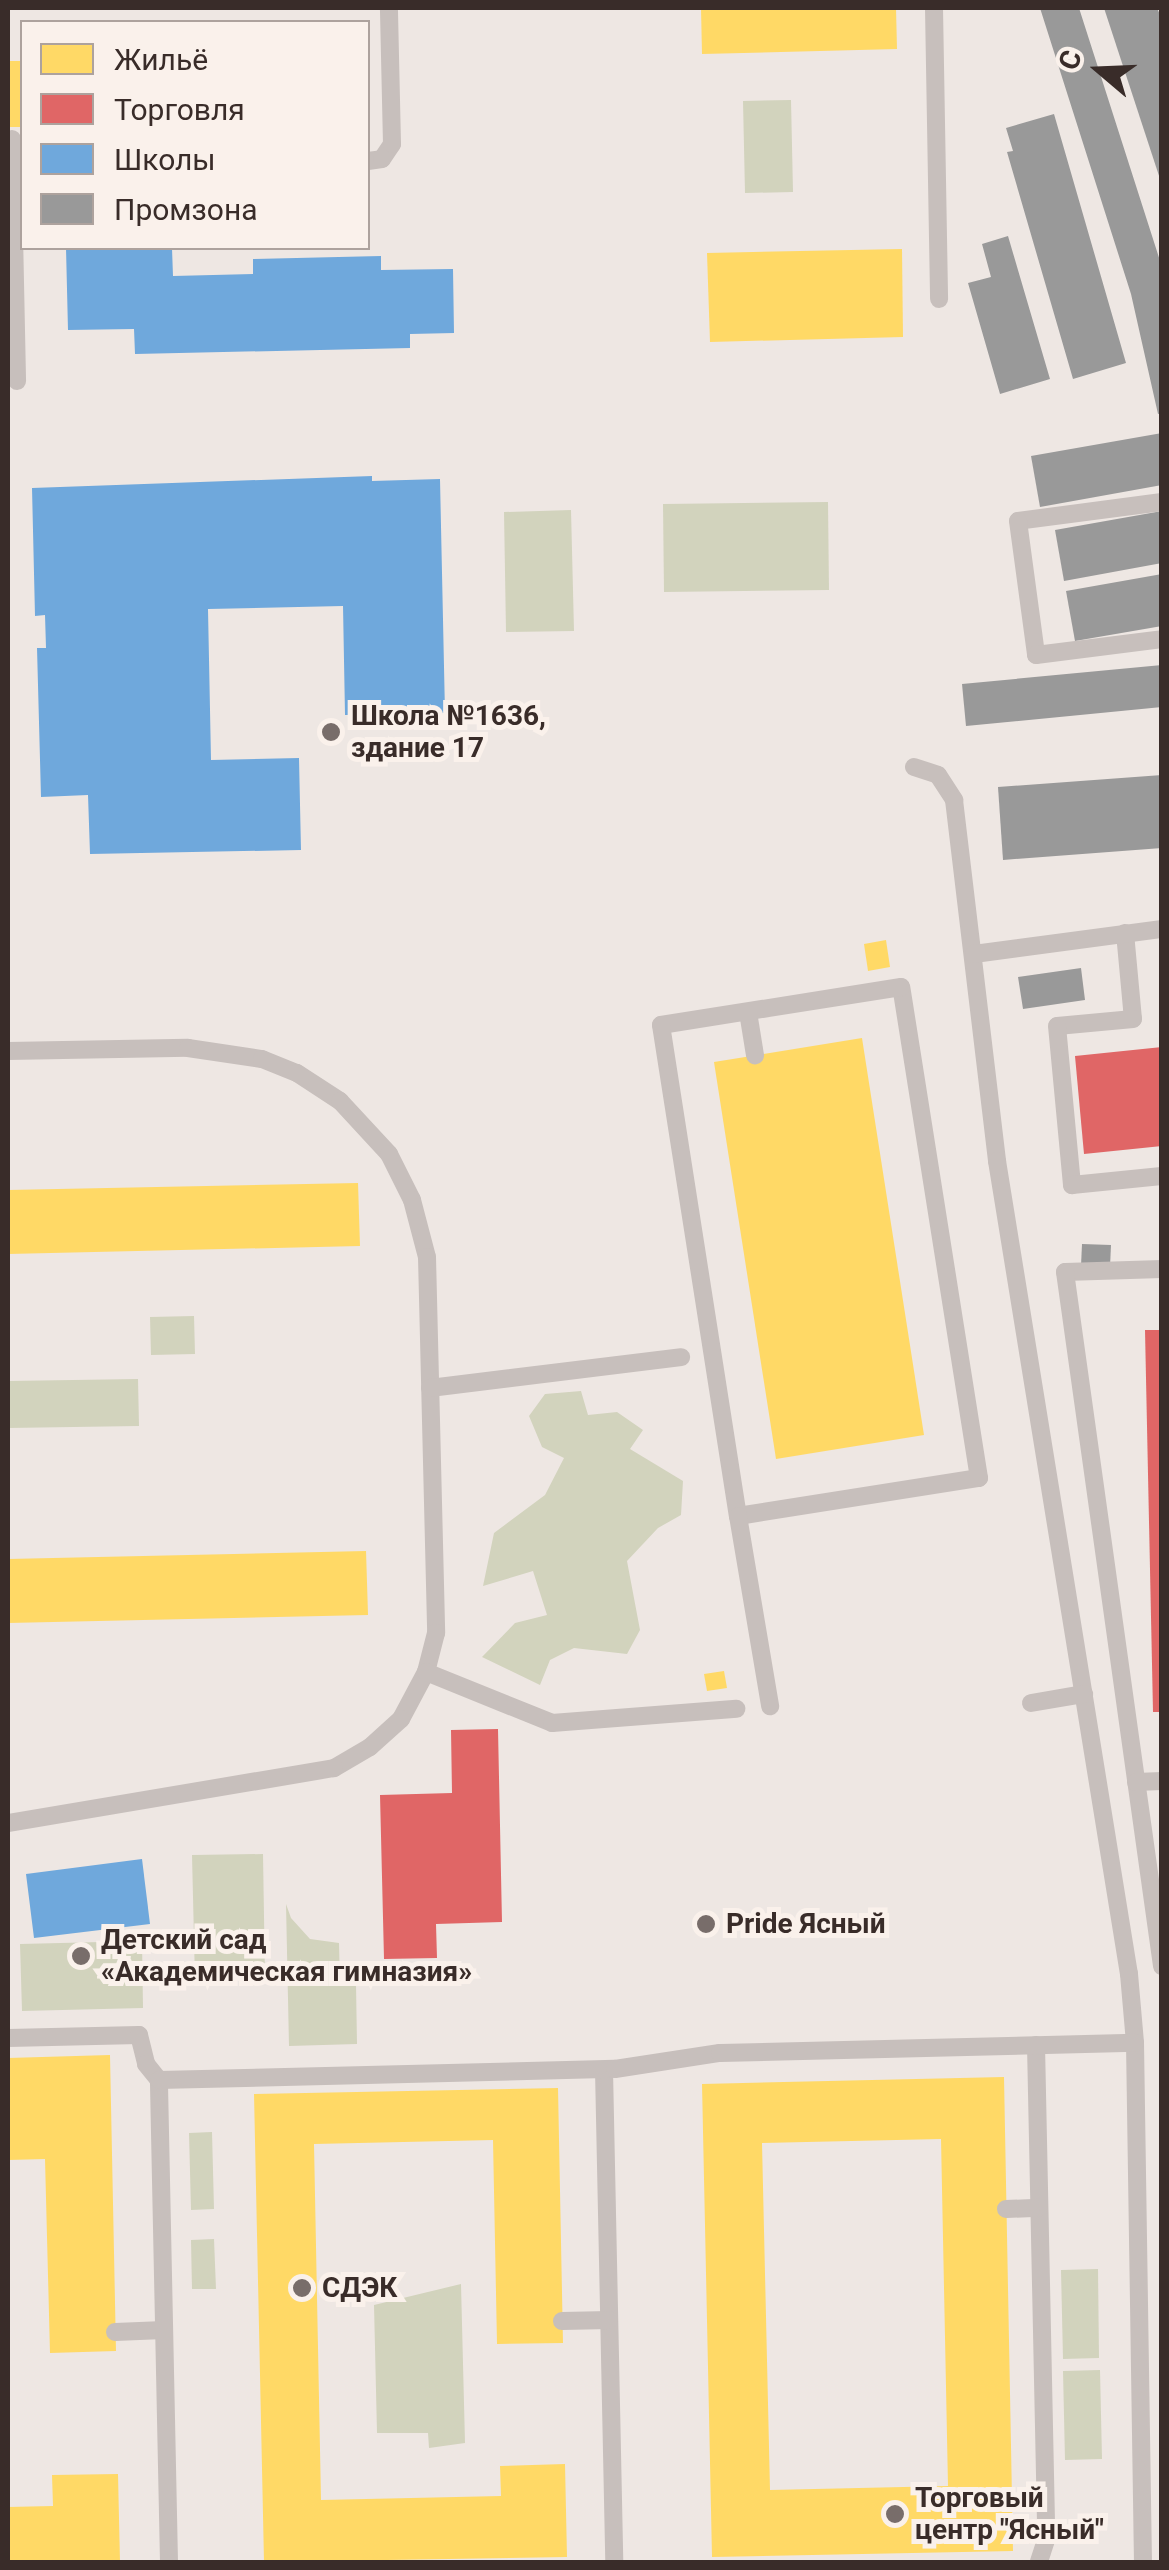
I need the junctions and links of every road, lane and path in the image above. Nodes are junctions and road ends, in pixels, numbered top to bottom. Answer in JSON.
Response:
{"nodes":[{"id":1,"x":389,"y":8,"type":"edge"},
{"id":2,"x":934,"y":8,"type":"edge"},
{"id":3,"x":12,"y":139,"type":"dead end"},
{"id":4,"x":370,"y":161,"type":"edge"},
{"id":5,"x":14,"y":167,"type":"edge"},
{"id":6,"x":939,"y":299,"type":"dead end"},
{"id":7,"x":17,"y":381,"type":"dead end"},
{"id":8,"x":1162,"y":502,"type":"edge"},
{"id":9,"x":1162,"y":638,"type":"edge"},
{"id":10,"x":914,"y":767,"type":"dead end"},
{"id":11,"x":1162,"y":929,"type":"edge"},
{"id":12,"x":1124,"y":934,"type":"junction"},
{"id":13,"x":974,"y":954,"type":"junction"},
{"id":14,"x":748,"y":1012,"type":"junction"},
{"id":15,"x":8,"y":1051,"type":"edge"},
{"id":16,"x":755,"y":1056,"type":"dead end"},
{"id":17,"x":1162,"y":1176,"type":"edge"},
{"id":18,"x":1162,"y":1269,"type":"edge"},
{"id":19,"x":681,"y":1357,"type":"dead end"},
{"id":20,"x":430,"y":1388,"type":"junction"},
{"id":21,"x":738,"y":1516,"type":"junction"},
{"id":22,"x":426,"y":1672,"type":"junction"},
{"id":23,"x":1084,"y":1694,"type":"junction"},
{"id":24,"x":1031,"y":1702,"type":"dead end"},
{"id":25,"x":770,"y":1706,"type":"dead end"},
{"id":26,"x":736,"y":1709,"type":"dead end"},
{"id":27,"x":1162,"y":1781,"type":"edge"},
{"id":28,"x":1136,"y":1782,"type":"junction"},
{"id":29,"x":8,"y":1823,"type":"edge"},
{"id":30,"x":1162,"y":1966,"type":"edge"},
{"id":31,"x":8,"y":2038,"type":"edge"},
{"id":32,"x":1134,"y":2043,"type":"junction"},
{"id":33,"x":1036,"y":2045,"type":"junction"},
{"id":34,"x":604,"y":2070,"type":"junction"},
{"id":35,"x":158,"y":2080,"type":"junction"},
{"id":36,"x":1006,"y":2208,"type":"dead end"},
{"id":37,"x":1039,"y":2208,"type":"junction"},
{"id":38,"x":609,"y":2320,"type":"junction"},
{"id":39,"x":562,"y":2321,"type":"dead end"},
{"id":40,"x":164,"y":2330,"type":"junction"},
{"id":41,"x":116,"y":2332,"type":"dead end"},
{"id":42,"x":169,"y":2562,"type":"edge"},
{"id":43,"x":614,"y":2562,"type":"edge"},
{"id":44,"x":1039,"y":2562,"type":"edge"},
{"id":45,"x":1143,"y":2562,"type":"edge"}],
"edges":[{"from":1,"to":4,"type":"lane"},
{"from":2,"to":6,"type":"lane"},
{"from":3,"to":5,"type":"lane"},
{"from":5,"to":7,"type":"lane"},
{"from":8,"to":9,"type":"lane"},
{"from":10,"to":13,"type":"lane"},
{"from":11,"to":12,"type":"lane"},
{"from":12,"to":13,"type":"lane"},
{"from":12,"to":17,"type":"lane"},
{"from":13,"to":23,"type":"lane"},
{"from":14,"to":16,"type":"lane"},
{"from":14,"to":21,"type":"lane"},
{"from":14,"to":21,"type":"lane"},
{"from":15,"to":20,"type":"lane"},
{"from":18,"to":28,"type":"lane"},
{"from":19,"to":20,"type":"lane"},
{"from":20,"to":22,"type":"lane"},
{"from":21,"to":25,"type":"lane"},
{"from":22,"to":26,"type":"lane"},
{"from":22,"to":29,"type":"lane"},
{"from":23,"to":24,"type":"lane"},
{"from":23,"to":32,"type":"lane"},
{"from":27,"to":28,"type":"lane"},
{"from":28,"to":30,"type":"lane"},
{"from":31,"to":35,"type":"lane"},
{"from":32,"to":33,"type":"lane"},
{"from":32,"to":45,"type":"lane"},
{"from":33,"to":34,"type":"lane"},
{"from":33,"to":37,"type":"lane"},
{"from":34,"to":35,"type":"lane"},
{"from":34,"to":38,"type":"lane"},
{"from":35,"to":40,"type":"lane"},
{"from":36,"to":37,"type":"lane"},
{"from":37,"to":44,"type":"lane"},
{"from":38,"to":39,"type":"lane"},
{"from":38,"to":43,"type":"lane"},
{"from":40,"to":41,"type":"lane"},
{"from":40,"to":42,"type":"lane"}]}
